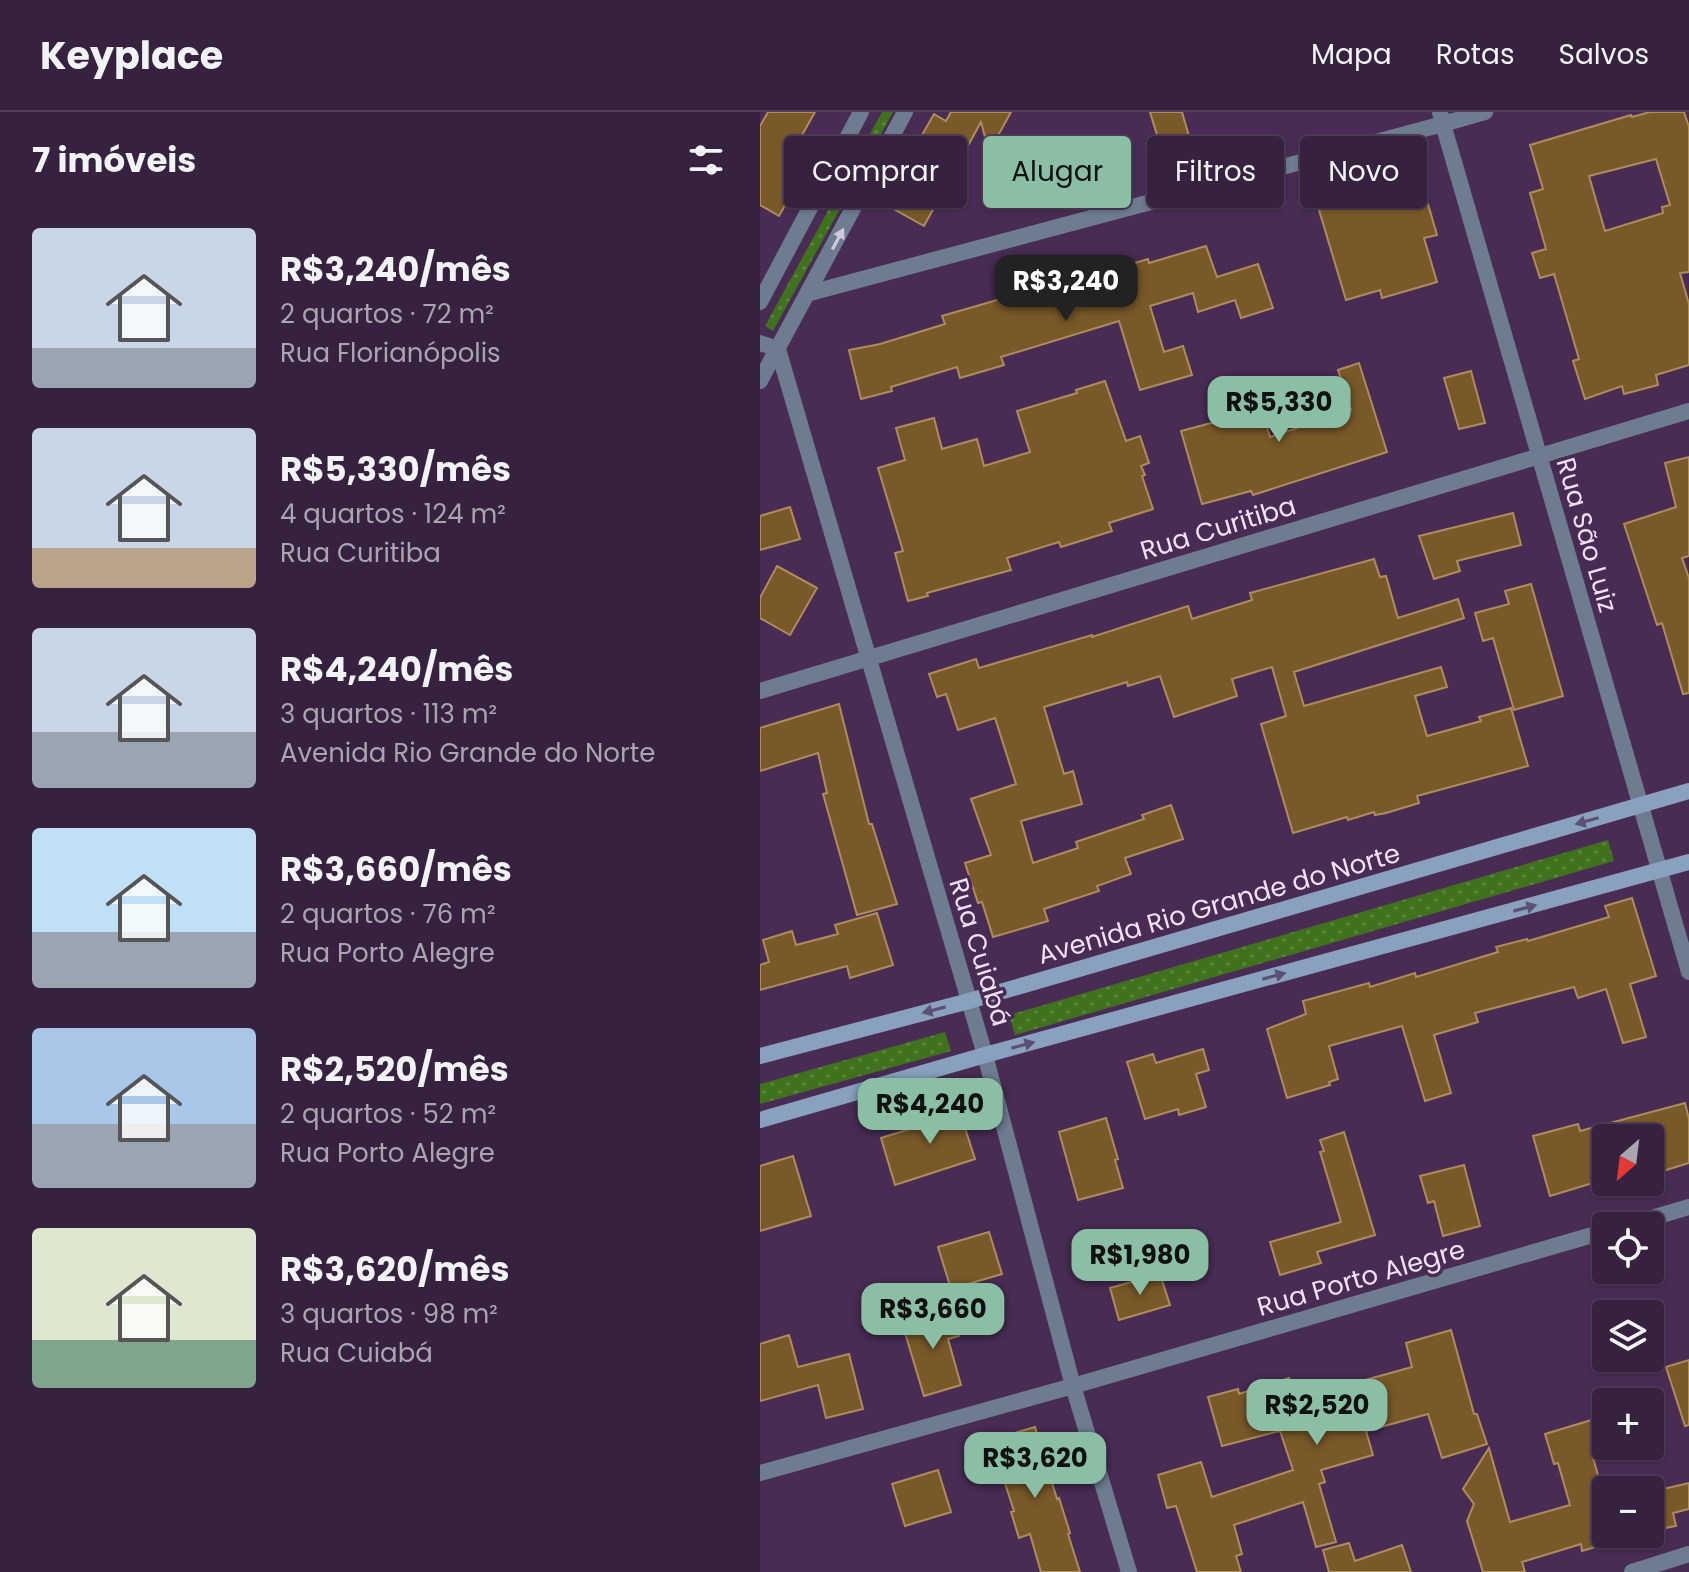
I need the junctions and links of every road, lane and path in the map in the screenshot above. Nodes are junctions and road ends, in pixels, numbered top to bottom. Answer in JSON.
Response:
{"nodes":[{"id":1,"x":861,"y":112,"type":"edge"},
{"id":2,"x":905,"y":112,"type":"edge"},
{"id":3,"x":1485,"y":112,"type":"edge"},
{"id":4,"x":1441,"y":118,"type":"edge"},
{"id":5,"x":810,"y":293,"type":"junction"},
{"id":6,"x":760,"y":302,"type":"edge"},
{"id":7,"x":760,"y":343,"type":"edge"},
{"id":8,"x":778,"y":349,"type":"junction"},
{"id":9,"x":760,"y":381,"type":"edge"},
{"id":10,"x":1689,"y":411,"type":"edge"},
{"id":11,"x":1540,"y":456,"type":"junction"},
{"id":12,"x":868,"y":659,"type":"junction"},
{"id":13,"x":760,"y":691,"type":"edge"},
{"id":14,"x":1689,"y":791,"type":"edge"},
{"id":15,"x":1640,"y":806,"type":"junction"},
{"id":16,"x":1689,"y":862,"type":"edge"},
{"id":17,"x":1659,"y":871,"type":"junction"},
{"id":18,"x":1689,"y":972,"type":"edge"},
{"id":19,"x":969,"y":1001,"type":"junction"},
{"id":20,"x":985,"y":1055,"type":"junction"},
{"id":21,"x":760,"y":1056,"type":"edge"},
{"id":22,"x":760,"y":1120,"type":"edge"},
{"id":23,"x":1689,"y":1207,"type":"edge"},
{"id":24,"x":1664,"y":1214,"type":"edge"},
{"id":25,"x":1592,"y":1235,"type":"edge"},
{"id":26,"x":1073,"y":1386,"type":"junction"},
{"id":27,"x":760,"y":1473,"type":"edge"},
{"id":28,"x":1689,"y":1554,"type":"edge"},
{"id":29,"x":1129,"y":1572,"type":"edge"},
{"id":30,"x":1632,"y":1572,"type":"edge"}],
"edges":[{"from":1,"to":6,"type":"street"},
{"from":5,"to":2,"type":"street","one_way":true},
{"from":3,"to":4,"type":"street"},
{"from":4,"to":5,"type":"street"},
{"from":4,"to":11,"type":"street","name":"Rua São Luiz"},
{"from":5,"to":8,"type":"street"},
{"from":7,"to":8,"type":"street"},
{"from":8,"to":9,"type":"street"},
{"from":8,"to":12,"type":"street","name":"Rua Cuiabá"},
{"from":10,"to":11,"type":"street","name":"Rua Curitiba"},
{"from":11,"to":12,"type":"street","name":"Rua Curitiba"},
{"from":11,"to":15,"type":"street","name":"Rua São Luiz"},
{"from":12,"to":13,"type":"street","name":"Rua Curitiba"},
{"from":12,"to":19,"type":"street","name":"Rua Cuiabá"},
{"from":14,"to":15,"type":"main road","name":"Avenida Rio Grande do Norte"},
{"from":15,"to":17,"type":"street","name":"Rua São Luiz"},
{"from":15,"to":19,"type":"main road","name":"Avenida Rio Grande do Norte","one_way":true},
{"from":16,"to":17,"type":"main road"},
{"from":17,"to":18,"type":"street","name":"Rua São Luiz"},
{"from":20,"to":17,"type":"main road","one_way":true},
{"from":19,"to":20,"type":"street","name":"Rua Cuiabá"},
{"from":19,"to":21,"type":"main road","name":"Avenida Rio Grande do Norte","one_way":true},
{"from":20,"to":22,"type":"main road"},
{"from":20,"to":26,"type":"street","name":"Rua Cuiabá"},
{"from":23,"to":24,"type":"street"},
{"from":25,"to":26,"type":"street","name":"Rua Porto Alegre"},
{"from":26,"to":27,"type":"street","name":"Rua Porto Alegre"},
{"from":26,"to":29,"type":"street","name":"Rua Cuiabá"},
{"from":28,"to":30,"type":"street"}]}
